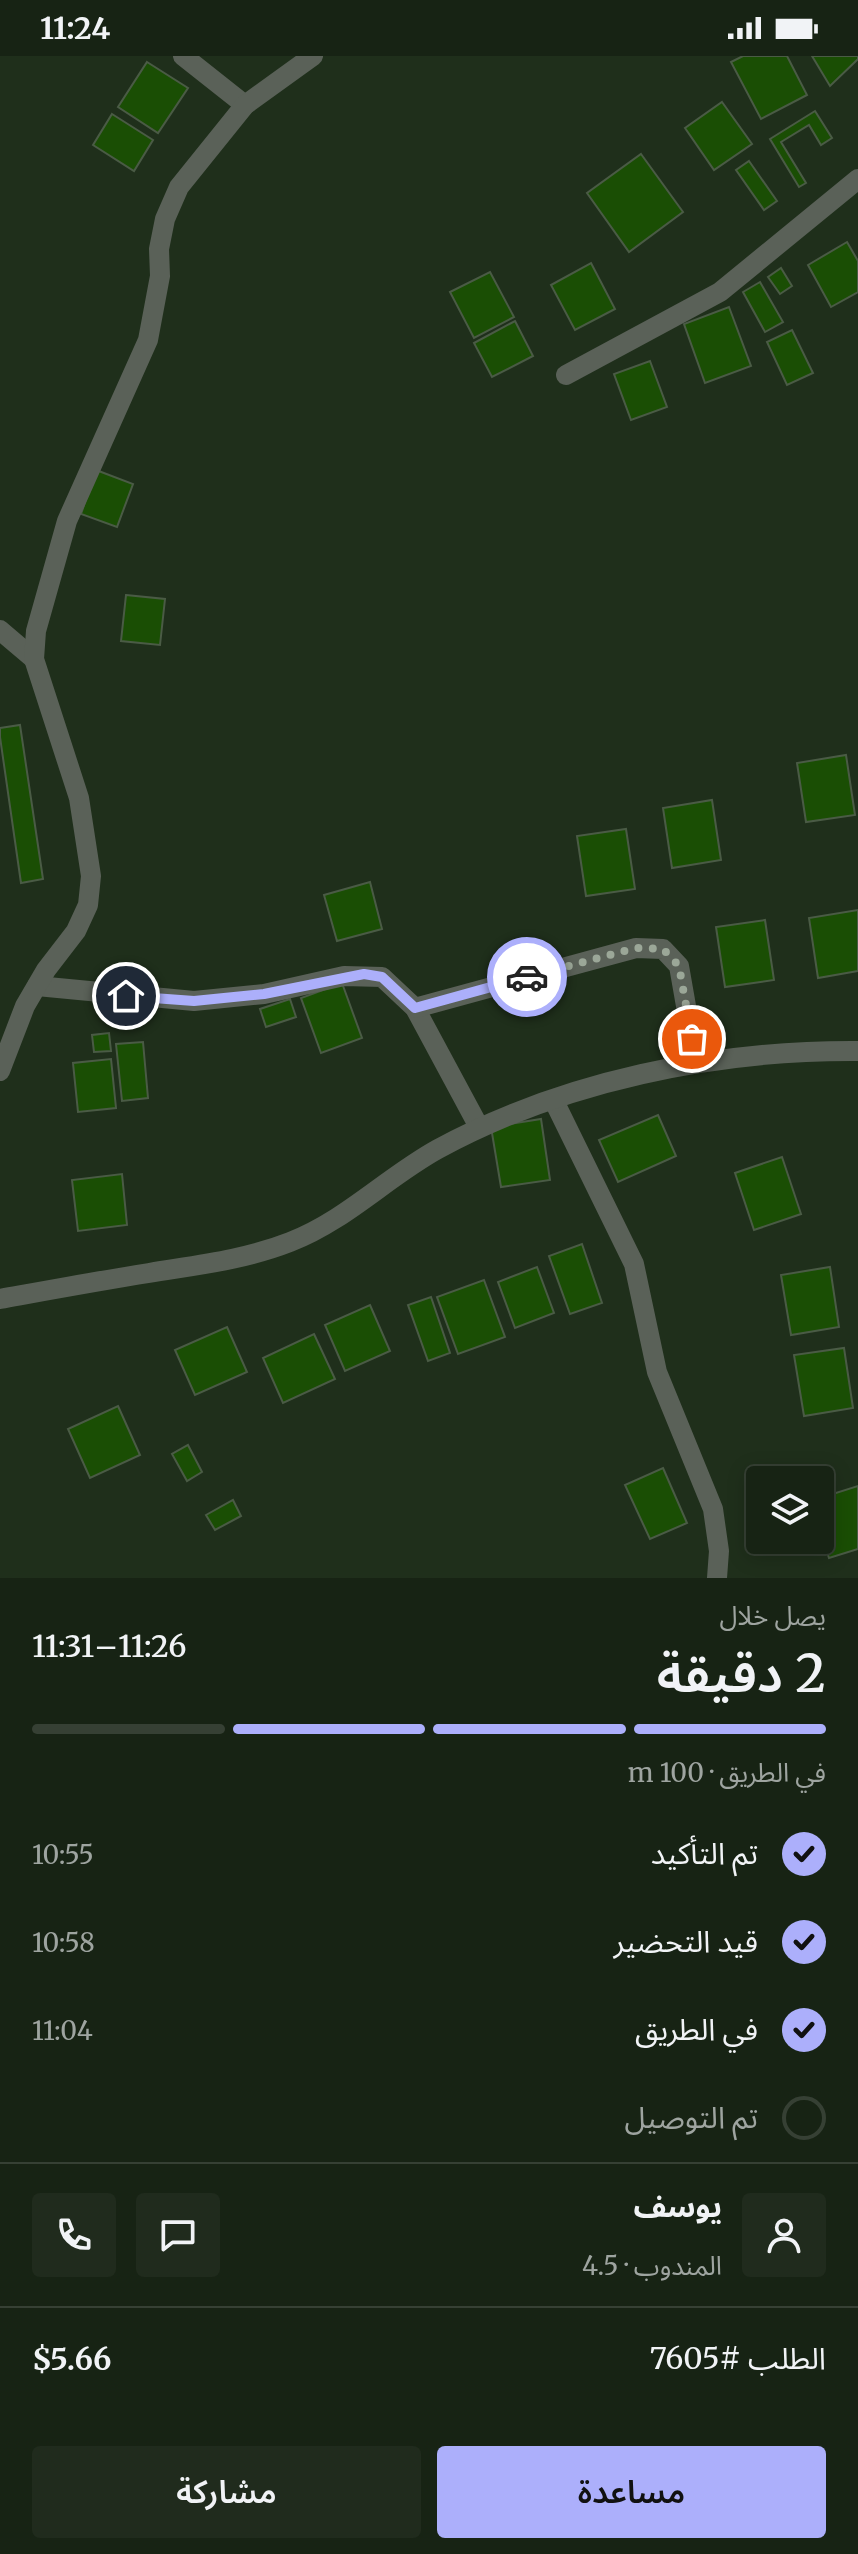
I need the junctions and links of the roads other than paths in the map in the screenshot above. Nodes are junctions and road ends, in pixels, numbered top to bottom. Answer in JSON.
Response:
{"nodes":[{"id":1,"x":183,"y":56,"type":"edge"},
{"id":2,"x":313,"y":56,"type":"edge"},
{"id":3,"x":245,"y":105,"type":"junction"},
{"id":4,"x":858,"y":179,"type":"edge"},
{"id":5,"x":566,"y":375,"type":"dead end"},
{"id":6,"x":0,"y":630,"type":"edge"},
{"id":7,"x":34,"y":659,"type":"junction"},
{"id":8,"x":37,"y":986,"type":"junction"},
{"id":9,"x":415,"y":1008,"type":"junction"},
{"id":10,"x":858,"y":1051,"type":"edge"},
{"id":11,"x":696,"y":1063,"type":"junction"},
{"id":12,"x":0,"y":1071,"type":"edge"},
{"id":13,"x":554,"y":1101,"type":"junction"},
{"id":14,"x":479,"y":1127,"type":"junction"},
{"id":15,"x":0,"y":1299,"type":"edge"},
{"id":16,"x":717,"y":1578,"type":"edge"}],
"edges":[{"from":1,"to":3,"type":"street"},
{"from":2,"to":3,"type":"street"},
{"from":3,"to":7,"type":"street"},
{"from":4,"to":5,"type":"street"},
{"from":6,"to":7,"type":"street"},
{"from":7,"to":8,"type":"street"},
{"from":8,"to":9,"type":"street"},
{"from":8,"to":12,"type":"street"},
{"from":9,"to":11,"type":"street"},
{"from":9,"to":14,"type":"street"},
{"from":10,"to":11,"type":"street"},
{"from":11,"to":13,"type":"street"},
{"from":13,"to":14,"type":"street"},
{"from":13,"to":16,"type":"street"},
{"from":14,"to":15,"type":"street"}]}
